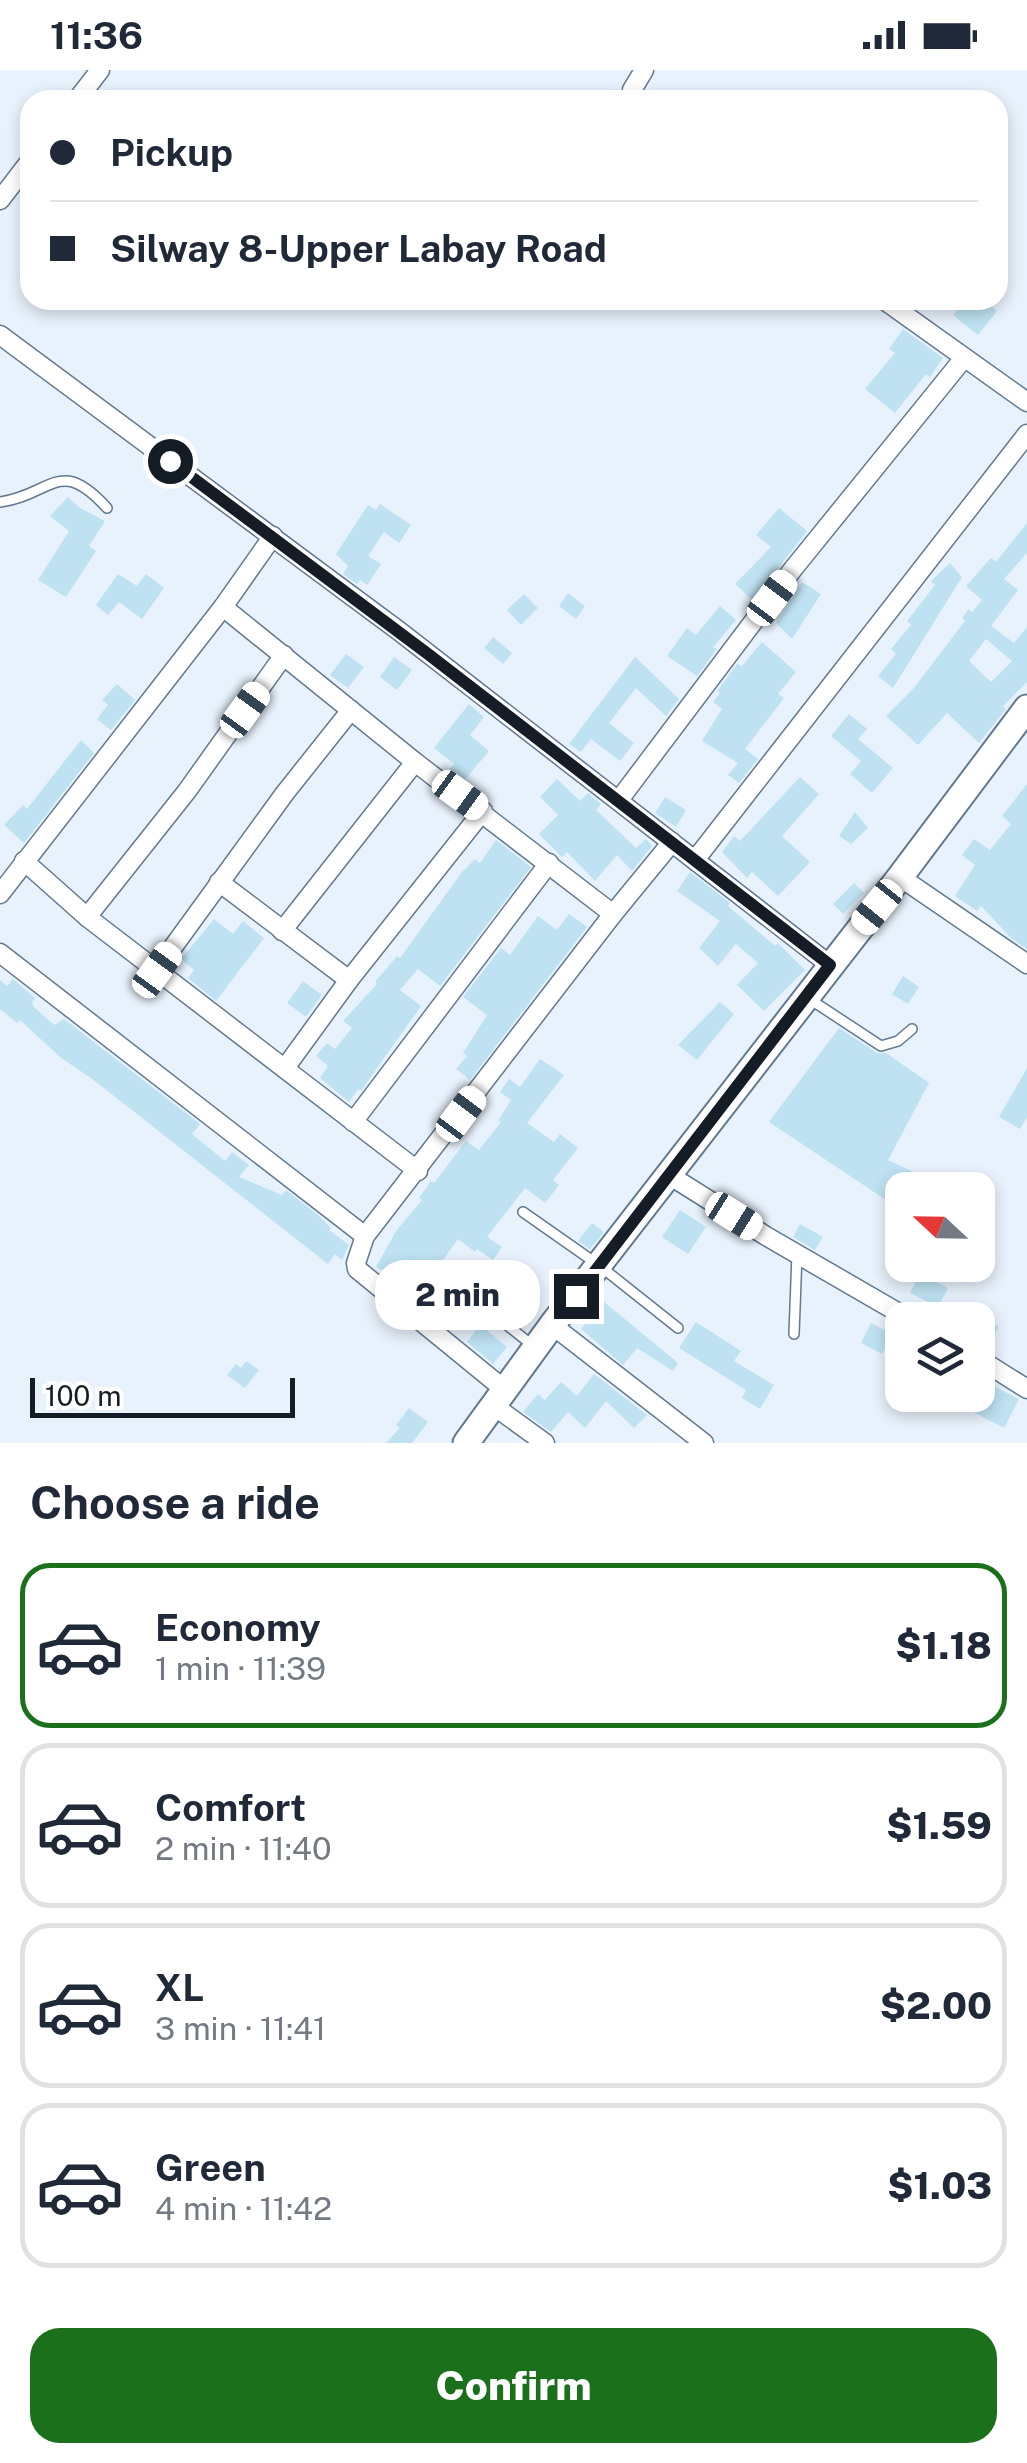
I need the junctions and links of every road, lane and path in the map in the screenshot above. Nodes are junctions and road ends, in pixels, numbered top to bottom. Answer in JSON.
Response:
{"nodes":[{"id":1,"x":100,"y":70,"type":"edge"},
{"id":2,"x":85,"y":90,"type":"edge"},
{"id":3,"x":20,"y":174,"type":"edge"},
{"id":4,"x":0,"y":200,"type":"edge"},
{"id":5,"x":898,"y":310,"type":"edge"},
{"id":6,"x":0,"y":334,"type":"edge"},
{"id":7,"x":964,"y":358,"type":"junction"},
{"id":8,"x":1027,"y":402,"type":"edge"},
{"id":9,"x":1027,"y":434,"type":"edge"},
{"id":10,"x":0,"y":502,"type":"edge"},
{"id":11,"x":108,"y":508,"type":"dead end"},
{"id":12,"x":273,"y":536,"type":"junction"},
{"id":13,"x":223,"y":607,"type":"junction"},
{"id":14,"x":284,"y":655,"type":"junction"},
{"id":15,"x":1027,"y":708,"type":"edge"},
{"id":16,"x":351,"y":710,"type":"junction"},
{"id":17,"x":415,"y":762,"type":"junction"},
{"id":18,"x":619,"y":800,"type":"junction"},
{"id":19,"x":483,"y":812,"type":"junction"},
{"id":20,"x":672,"y":842,"type":"junction"},
{"id":21,"x":694,"y":860,"type":"junction"},
{"id":22,"x":24,"y":862,"type":"junction"},
{"id":23,"x":549,"y":863,"type":"junction"},
{"id":24,"x":900,"y":878,"type":"junction"},
{"id":25,"x":219,"y":882,"type":"junction"},
{"id":26,"x":0,"y":894,"type":"edge"},
{"id":27,"x":613,"y":914,"type":"junction"},
{"id":28,"x":87,"y":917,"type":"junction"},
{"id":29,"x":282,"y":931,"type":"junction"},
{"id":30,"x":0,"y":953,"type":"edge"},
{"id":31,"x":1027,"y":964,"type":"edge"},
{"id":32,"x":830,"y":965,"type":"junction"},
{"id":33,"x":157,"y":970,"type":"junction"},
{"id":34,"x":349,"y":980,"type":"junction"},
{"id":35,"x":806,"y":997,"type":"junction"},
{"id":36,"x":912,"y":1029,"type":"dead end"},
{"id":37,"x":285,"y":1068,"type":"junction"},
{"id":38,"x":352,"y":1122,"type":"junction"},
{"id":39,"x":418,"y":1171,"type":"junction"},
{"id":40,"x":669,"y":1175,"type":"junction"},
{"id":41,"x":523,"y":1212,"type":"dead end"},
{"id":42,"x":365,"y":1236,"type":"junction"},
{"id":43,"x":796,"y":1254,"type":"junction"},
{"id":44,"x":600,"y":1266,"type":"junction"},
{"id":45,"x":448,"y":1278,"type":"dead end"},
{"id":46,"x":885,"y":1305,"type":"edge"},
{"id":47,"x":552,"y":1325,"type":"junction"},
{"id":48,"x":678,"y":1328,"type":"dead end"},
{"id":49,"x":794,"y":1334,"type":"dead end"},
{"id":50,"x":536,"y":1348,"type":"junction"},
{"id":51,"x":995,"y":1369,"type":"edge"},
{"id":52,"x":1027,"y":1389,"type":"edge"},
{"id":53,"x":499,"y":1398,"type":"junction"},
{"id":54,"x":466,"y":1443,"type":"edge"},
{"id":55,"x":545,"y":1443,"type":"edge"},
{"id":56,"x":704,"y":1443,"type":"edge"}],
"edges":[{"from":1,"to":2,"type":"street"},
{"from":3,"to":4,"type":"street"},
{"from":5,"to":7,"type":"street"},
{"from":6,"to":12,"type":"street"},
{"from":7,"to":8,"type":"street"},
{"from":7,"to":18,"type":"street"},
{"from":9,"to":21,"type":"street"},
{"from":10,"to":11,"type":"lane"},
{"from":12,"to":13,"type":"street"},
{"from":12,"to":18,"type":"street"},
{"from":13,"to":14,"type":"street"},
{"from":13,"to":22,"type":"street"},
{"from":14,"to":16,"type":"street"},
{"from":14,"to":28,"type":"street"},
{"from":15,"to":24,"type":"main road"},
{"from":16,"to":17,"type":"street"},
{"from":16,"to":25,"type":"street"},
{"from":17,"to":19,"type":"street"},
{"from":17,"to":29,"type":"street"},
{"from":18,"to":20,"type":"street"},
{"from":19,"to":23,"type":"street"},
{"from":19,"to":34,"type":"street"},
{"from":20,"to":21,"type":"street"},
{"from":20,"to":27,"type":"street"},
{"from":21,"to":32,"type":"street"},
{"from":22,"to":26,"type":"street"},
{"from":22,"to":28,"type":"street"},
{"from":23,"to":27,"type":"street"},
{"from":23,"to":38,"type":"street"},
{"from":24,"to":31,"type":"street"},
{"from":24,"to":32,"type":"main road"},
{"from":25,"to":29,"type":"street"},
{"from":25,"to":33,"type":"street"},
{"from":27,"to":39,"type":"street"},
{"from":28,"to":33,"type":"street"},
{"from":29,"to":34,"type":"street"},
{"from":30,"to":42,"type":"street"},
{"from":32,"to":35,"type":"main road"},
{"from":33,"to":37,"type":"street"},
{"from":34,"to":37,"type":"street"},
{"from":35,"to":36,"type":"lane"},
{"from":35,"to":40,"type":"main road"},
{"from":37,"to":38,"type":"street"},
{"from":38,"to":39,"type":"street"},
{"from":39,"to":42,"type":"street"},
{"from":40,"to":43,"type":"street"},
{"from":40,"to":44,"type":"main road"},
{"from":41,"to":44,"type":"lane"},
{"from":42,"to":53,"type":"street"},
{"from":43,"to":46,"type":"street"},
{"from":43,"to":49,"type":"lane"},
{"from":44,"to":47,"type":"main road"},
{"from":44,"to":48,"type":"lane"},
{"from":45,"to":50,"type":"lane"},
{"from":47,"to":50,"type":"main road"},
{"from":47,"to":56,"type":"street"},
{"from":50,"to":53,"type":"main road"},
{"from":51,"to":52,"type":"street"},
{"from":53,"to":54,"type":"main road"},
{"from":53,"to":55,"type":"street"}]}
